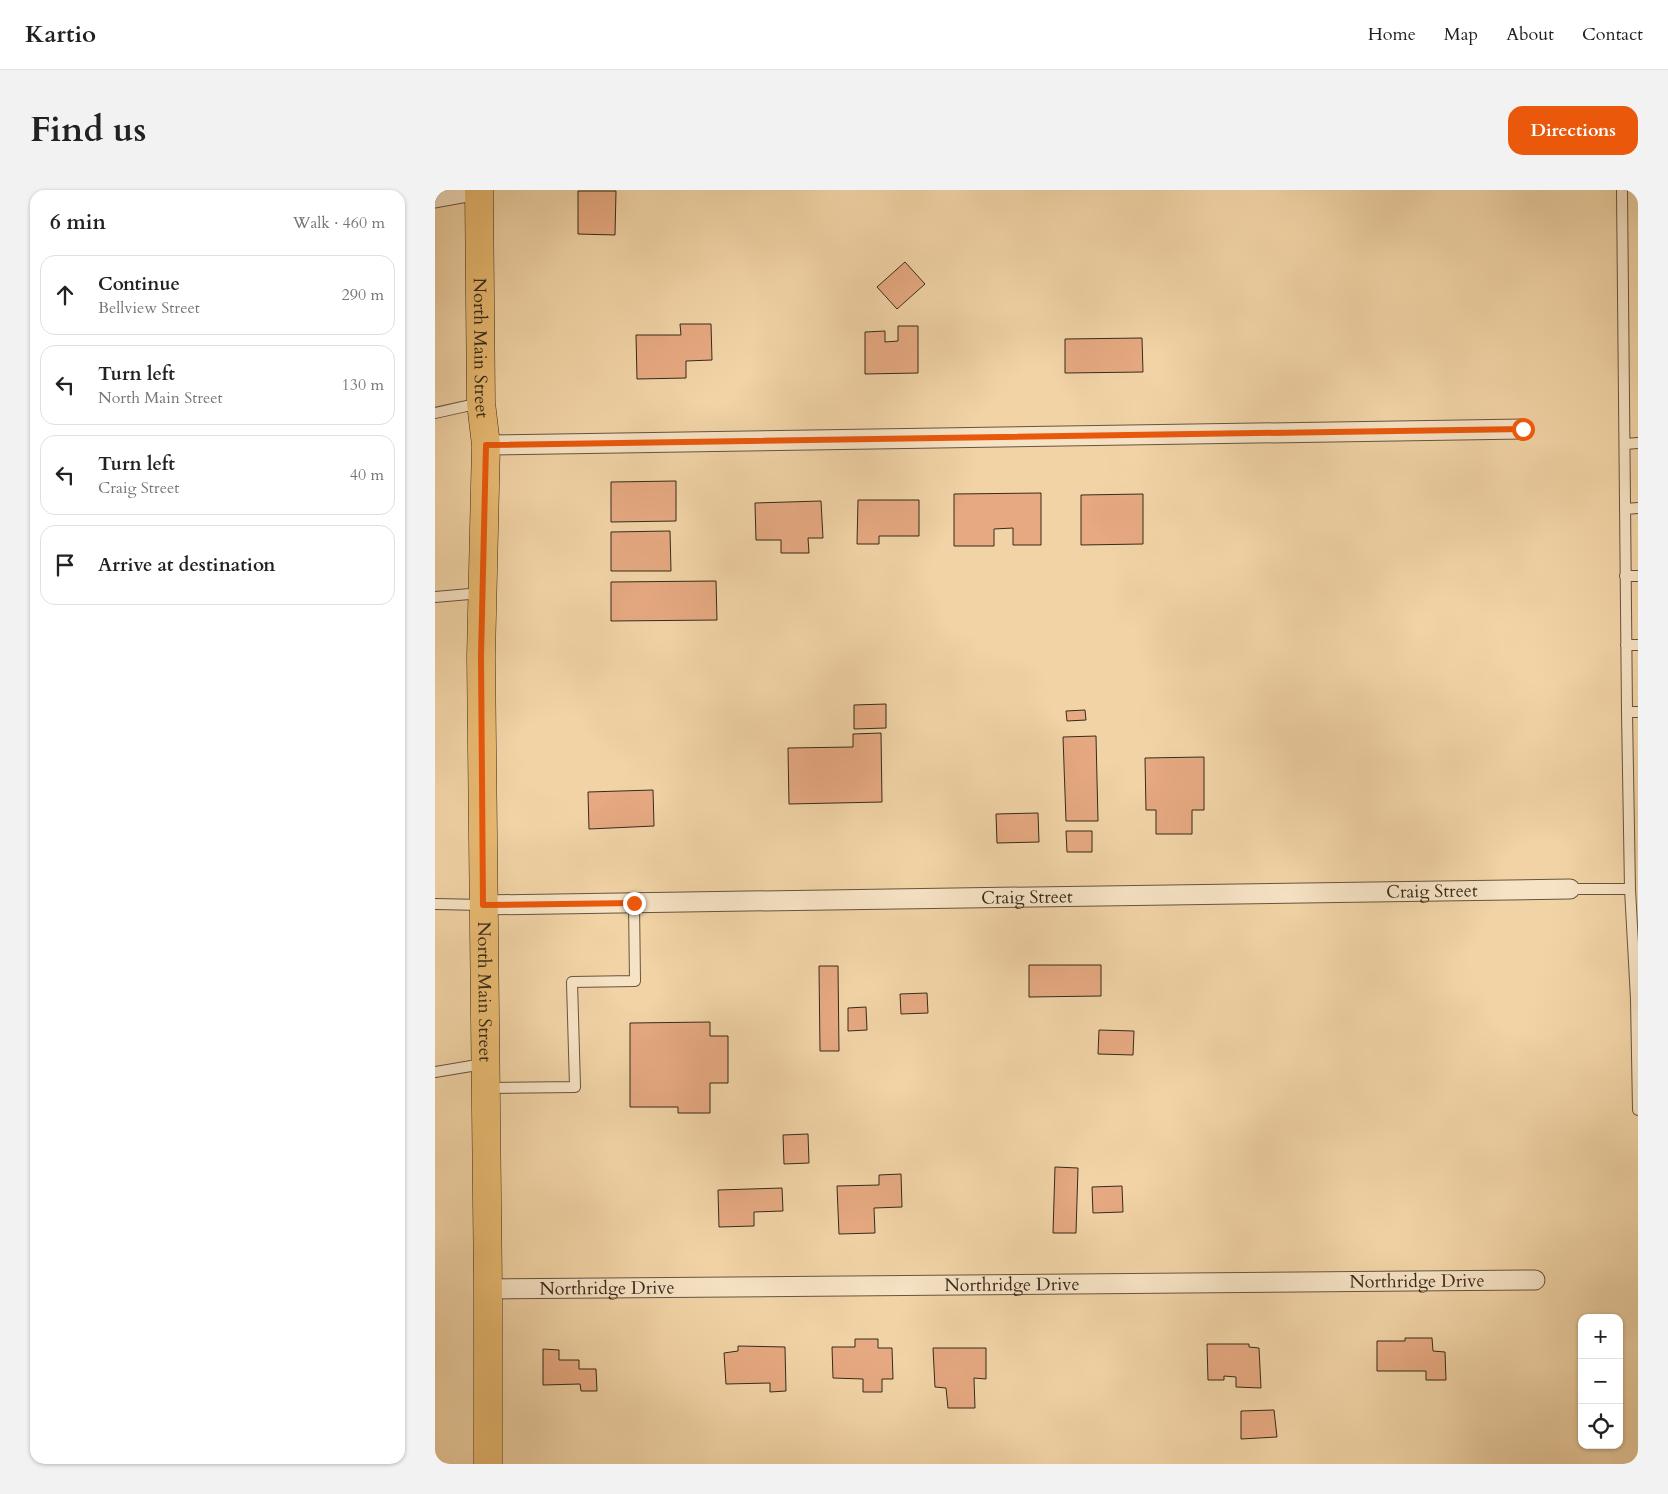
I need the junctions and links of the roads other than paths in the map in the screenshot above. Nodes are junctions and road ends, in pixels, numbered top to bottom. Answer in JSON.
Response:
{"nodes":[{"id":1,"x":479,"y":190,"type":"edge"},
{"id":2,"x":1622,"y":190,"type":"edge"},
{"id":3,"x":435,"y":198,"type":"edge"},
{"id":4,"x":481,"y":403,"type":"junction"},
{"id":5,"x":435,"y":413,"type":"edge"},
{"id":6,"x":1523,"y":429,"type":"dead end"},
{"id":7,"x":1638,"y":443,"type":"edge"},
{"id":8,"x":1625,"y":444,"type":"junction"},
{"id":9,"x":486,"y":445,"type":"junction"},
{"id":10,"x":1638,"y":508,"type":"edge"},
{"id":11,"x":1625,"y":509,"type":"junction"},
{"id":12,"x":1625,"y":576,"type":"junction"},
{"id":13,"x":1638,"y":576,"type":"edge"},
{"id":14,"x":482,"y":593,"type":"junction"},
{"id":15,"x":435,"y":596,"type":"edge"},
{"id":16,"x":1626,"y":645,"type":"junction"},
{"id":17,"x":1638,"y":646,"type":"edge"},
{"id":18,"x":1627,"y":712,"type":"junction"},
{"id":19,"x":1638,"y":712,"type":"edge"},
{"id":20,"x":1570,"y":889,"type":"joint"},
{"id":21,"x":1630,"y":889,"type":"junction"},
{"id":22,"x":634,"y":903,"type":"junction"},
{"id":23,"x":435,"y":904,"type":"edge"},
{"id":24,"x":483,"y":905,"type":"junction"},
{"id":25,"x":1636,"y":962,"type":"edge"},
{"id":26,"x":435,"y":1072,"type":"edge"},
{"id":27,"x":485,"y":1076,"type":"junction"},
{"id":28,"x":1638,"y":1110,"type":"edge"},
{"id":29,"x":1535,"y":1280,"type":"dead end"},
{"id":30,"x":489,"y":1289,"type":"junction"},
{"id":31,"x":488,"y":1464,"type":"edge"}],
"edges":[{"from":1,"to":3,"type":"street"},
{"from":1,"to":4,"type":"main road","name":"North Main Street"},
{"from":2,"to":8,"type":"lane"},
{"from":4,"to":5,"type":"lane"},
{"from":4,"to":9,"type":"main road","name":"North Main Street"},
{"from":6,"to":9,"type":"street"},
{"from":7,"to":8,"type":"lane"},
{"from":8,"to":11,"type":"lane"},
{"from":9,"to":14,"type":"main road","name":"North Main Street"},
{"from":10,"to":11,"type":"lane"},
{"from":11,"to":12,"type":"lane"},
{"from":12,"to":13,"type":"lane"},
{"from":12,"to":16,"type":"lane"},
{"from":14,"to":15,"type":"lane"},
{"from":14,"to":24,"type":"main road","name":"North Main Street"},
{"from":16,"to":17,"type":"lane"},
{"from":16,"to":18,"type":"lane"},
{"from":18,"to":19,"type":"lane"},
{"from":18,"to":21,"type":"lane"},
{"from":20,"to":21,"type":"lane"},
{"from":20,"to":22,"type":"street","name":"Craig Street"},
{"from":21,"to":25,"type":"lane"},
{"from":22,"to":24,"type":"street","name":"Craig Street"},
{"from":22,"to":27,"type":"lane"},
{"from":23,"to":24,"type":"lane"},
{"from":24,"to":27,"type":"main road","name":"North Main Street"},
{"from":25,"to":28,"type":"lane"},
{"from":26,"to":27,"type":"lane"},
{"from":27,"to":30,"type":"main road","name":"North Main Street"},
{"from":29,"to":30,"type":"street","name":"Northridge Drive"},
{"from":30,"to":31,"type":"main road","name":"North Main Street"}]}
